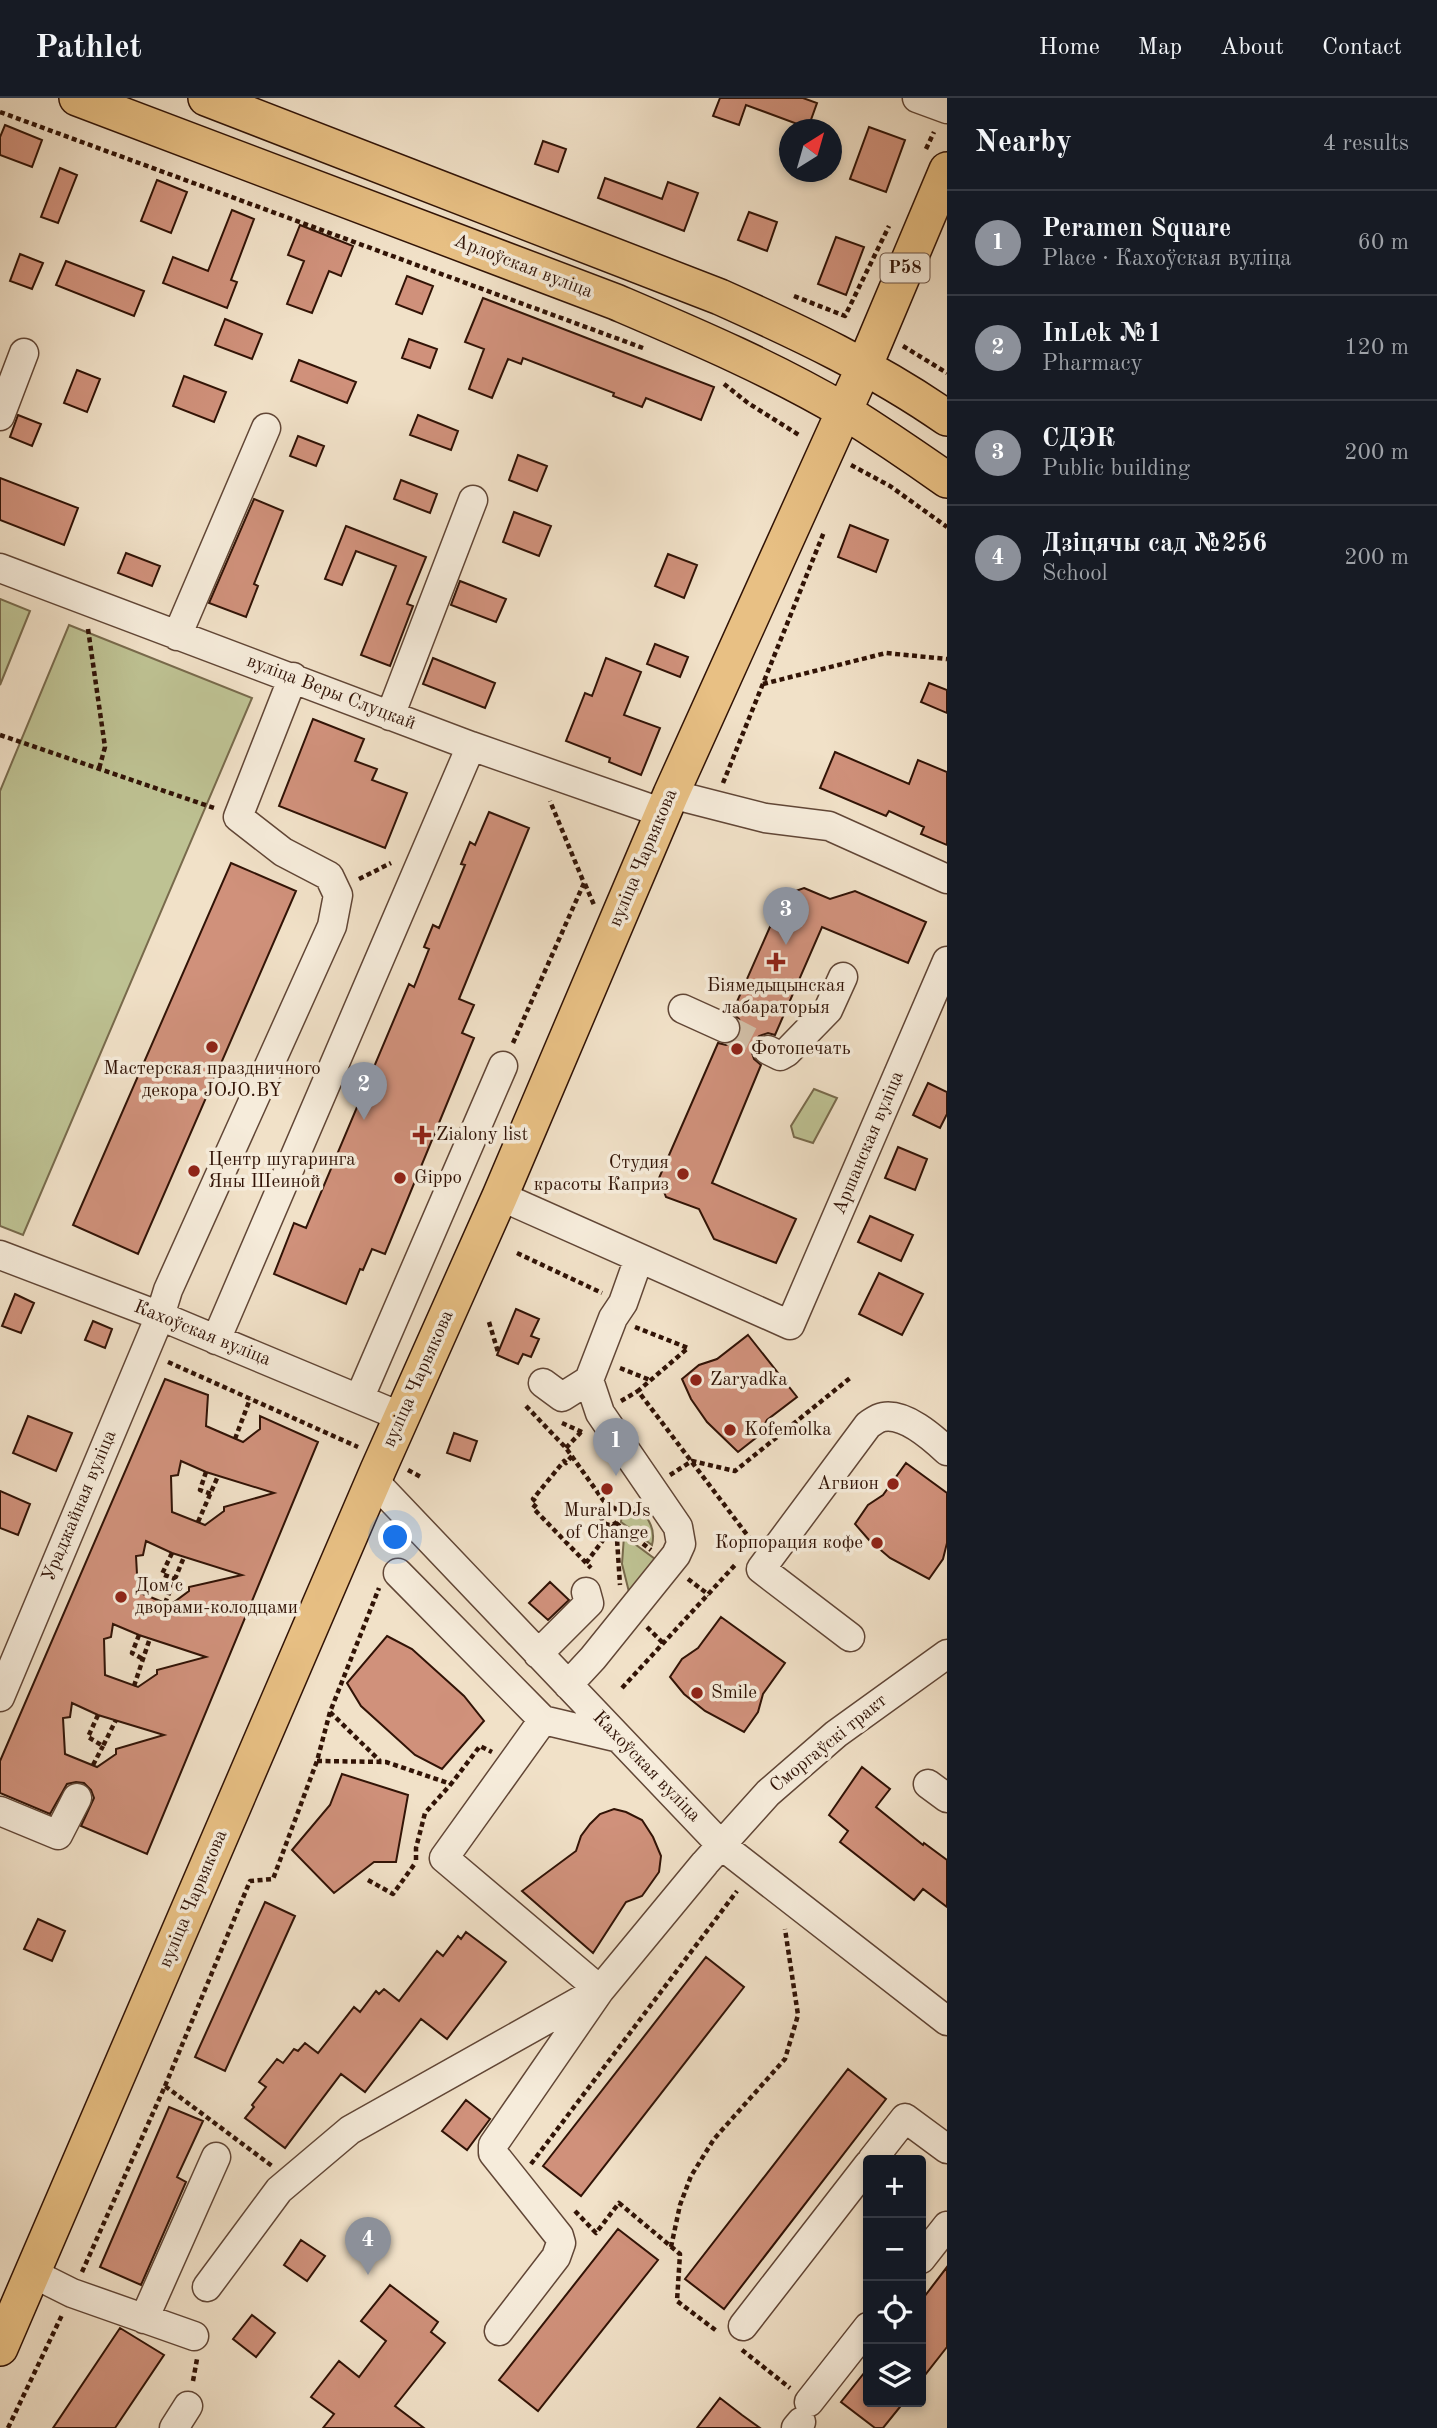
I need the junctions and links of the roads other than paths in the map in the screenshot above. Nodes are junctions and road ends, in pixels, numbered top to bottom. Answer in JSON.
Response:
{"nodes":[{"id":1,"x":77,"y":98,"type":"edge"},
{"id":2,"x":206,"y":98,"type":"edge"},
{"id":3,"x":917,"y":98,"type":"edge"},
{"id":4,"x":946,"y":109,"type":"edge"},
{"id":5,"x":934,"y":164,"type":"edge"},
{"id":6,"x":24,"y":353,"type":"dead end"},
{"id":7,"x":864,"y":367,"type":"junction"},
{"id":8,"x":844,"y":411,"type":"junction"},
{"id":9,"x":0,"y":416,"type":"edge"},
{"id":10,"x":947,"y":418,"type":"edge"},
{"id":11,"x":266,"y":428,"type":"dead end"},
{"id":12,"x":947,"y":480,"type":"edge"},
{"id":13,"x":473,"y":500,"type":"dead end"},
{"id":14,"x":0,"y":568,"type":"edge"},
{"id":15,"x":177,"y":636,"type":"junction"},
{"id":16,"x":293,"y":677,"type":"junction"},
{"id":17,"x":390,"y":716,"type":"junction"},
{"id":18,"x":471,"y":746,"type":"junction"},
{"id":19,"x":667,"y":804,"type":"junction"},
{"id":20,"x":947,"y":879,"type":"edge"},
{"id":21,"x":947,"y":961,"type":"edge"},
{"id":22,"x":843,"y":977,"type":"dead end"},
{"id":23,"x":683,"y":1009,"type":"dead end"},
{"id":24,"x":725,"y":1028,"type":"tunnel mouth"},
{"id":25,"x":768,"y":1050,"type":"tunnel mouth"},
{"id":26,"x":507,"y":1056,"type":"road end"},
{"id":27,"x":500,"y":1196,"type":"junction"},
{"id":28,"x":0,"y":1255,"type":"edge"},
{"id":29,"x":639,"y":1258,"type":"junction"},
{"id":30,"x":160,"y":1316,"type":"junction"},
{"id":31,"x":216,"y":1340,"type":"junction"},
{"id":32,"x":589,"y":1380,"type":"junction"},
{"id":33,"x":543,"y":1383,"type":"dead end"},
{"id":34,"x":359,"y":1399,"type":"junction"},
{"id":35,"x":402,"y":1417,"type":"junction"},
{"id":36,"x":943,"y":1439,"type":"edge"},
{"id":37,"x":374,"y":1482,"type":"junction"},
{"id":38,"x":391,"y":1575,"type":"road end"},
{"id":39,"x":591,"y":1582,"type":"road end"},
{"id":40,"x":850,"y":1637,"type":"dead end"},
{"id":41,"x":538,"y":1654,"type":"junction"},
{"id":42,"x":947,"y":1654,"type":"edge"},
{"id":43,"x":568,"y":1685,"type":"junction"},
{"id":44,"x":0,"y":1697,"type":"edge"},
{"id":45,"x":543,"y":1720,"type":"junction"},
{"id":46,"x":619,"y":1738,"type":"junction"},
{"id":47,"x":77,"y":1798,"type":"dead end"},
{"id":48,"x":0,"y":1811,"type":"edge"},
{"id":49,"x":721,"y":1845,"type":"junction"},
{"id":50,"x":600,"y":1990,"type":"junction"},
{"id":51,"x":947,"y":2021,"type":"edge"},
{"id":52,"x":947,"y":2149,"type":"edge"},
{"id":53,"x":876,"y":2155,"type":"edge"},
{"id":54,"x":216,"y":2157,"type":"dead end"},
{"id":55,"x":863,"y":2171,"type":"edge"},
{"id":56,"x":947,"y":2226,"type":"edge"},
{"id":57,"x":926,"y":2253,"type":"edge"},
{"id":58,"x":32,"y":2273,"type":"junction"},
{"id":59,"x":207,"y":2287,"type":"dead end"},
{"id":60,"x":144,"y":2319,"type":"junction"},
{"id":61,"x":499,"y":2331,"type":"dead end"},
{"id":62,"x":863,"y":2334,"type":"edge"},
{"id":63,"x":194,"y":2336,"type":"dead end"},
{"id":64,"x":735,"y":2337,"type":"road end"},
{"id":65,"x":0,"y":2348,"type":"edge"},
{"id":66,"x":802,"y":2417,"type":"edge"}],
"edges":[{"from":1,"to":8,"type":"main road","name":"Арлоўская вуліца"},
{"from":2,"to":7,"type":"main road"},
{"from":3,"to":4,"type":"street"},
{"from":5,"to":7,"type":"main road","number":"Р58"},
{"from":6,"to":9,"type":"street"},
{"from":7,"to":8,"type":"main road","number":"Р58"},
{"from":7,"to":10,"type":"main road"},
{"from":8,"to":12,"type":"main road","name":"Арлоўская вуліца"},
{"from":8,"to":19,"type":"main road","name":"вуліца Чарвякова","number":"Р58"},
{"from":11,"to":15,"type":"street"},
{"from":13,"to":17,"type":"street"},
{"from":14,"to":15,"type":"street","name":"вуліца Веры Слуцкай"},
{"from":15,"to":16,"type":"street","name":"вуліца Веры Слуцкай"},
{"from":16,"to":17,"type":"street","name":"вуліца Веры Слуцкай"},
{"from":16,"to":30,"type":"street","name":"Ураджайная вуліца"},
{"from":17,"to":18,"type":"street","name":"вуліца Веры Слуцкай"},
{"from":18,"to":19,"type":"street","name":"вуліца Веры Слуцкай"},
{"from":18,"to":31,"type":"street"},
{"from":19,"to":20,"type":"street","name":"вуліца Веры Слуцкай"},
{"from":19,"to":27,"type":"main road","name":"вуліца Чарвякова","number":"Р58"},
{"from":21,"to":29,"type":"street","name":"Аршанская вуліца"},
{"from":22,"to":25,"type":"street"},
{"from":23,"to":24,"type":"street"},
{"from":26,"to":34,"type":"street"},
{"from":27,"to":29,"type":"street"},
{"from":27,"to":35,"type":"main road","name":"вуліца Чарвякова","number":"Р58"},
{"from":28,"to":30,"type":"street","name":"Кахоўская вуліца"},
{"from":29,"to":32,"type":"street"},
{"from":30,"to":31,"type":"street","name":"Кахоўская вуліца"},
{"from":30,"to":44,"type":"street","name":"Ураджайная вуліца"},
{"from":31,"to":34,"type":"street","name":"Кахоўская вуліца"},
{"from":32,"to":33,"type":"street"},
{"from":32,"to":43,"type":"street"},
{"from":34,"to":35,"type":"street","name":"Кахоўская вуліца"},
{"from":35,"to":37,"type":"main road","name":"вуліца Чарвякова","number":"Р58"},
{"from":36,"to":40,"type":"street"},
{"from":37,"to":41,"type":"street","name":"Кахоўская вуліца"},
{"from":37,"to":58,"type":"main road","name":"вуліца Чарвякова","number":"Р58"},
{"from":38,"to":45,"type":"street"},
{"from":39,"to":41,"type":"street"},
{"from":41,"to":43,"type":"street","name":"Кахоўская вуліца"},
{"from":42,"to":49,"type":"street","name":"Сморгаўскі тракт"},
{"from":43,"to":46,"type":"street","name":"Кахоўская вуліца"},
{"from":45,"to":46,"type":"street"},
{"from":45,"to":50,"type":"street"},
{"from":46,"to":49,"type":"street","name":"Кахоўская вуліца"},
{"from":47,"to":48,"type":"street"},
{"from":49,"to":50,"type":"street","name":"Сморгаўскі тракт"},
{"from":49,"to":51,"type":"street","name":"Кахоўская вуліца"},
{"from":50,"to":59,"type":"street"},
{"from":50,"to":61,"type":"street","name":"Сморгаўскі тракт"},
{"from":52,"to":53,"type":"street"},
{"from":54,"to":60,"type":"street"},
{"from":55,"to":64,"type":"street"},
{"from":56,"to":57,"type":"street"},
{"from":58,"to":60,"type":"street"},
{"from":58,"to":65,"type":"main road","name":"вуліца Чарвякова","number":"Р58"},
{"from":60,"to":63,"type":"street"},
{"from":62,"to":66,"type":"street"}]}
